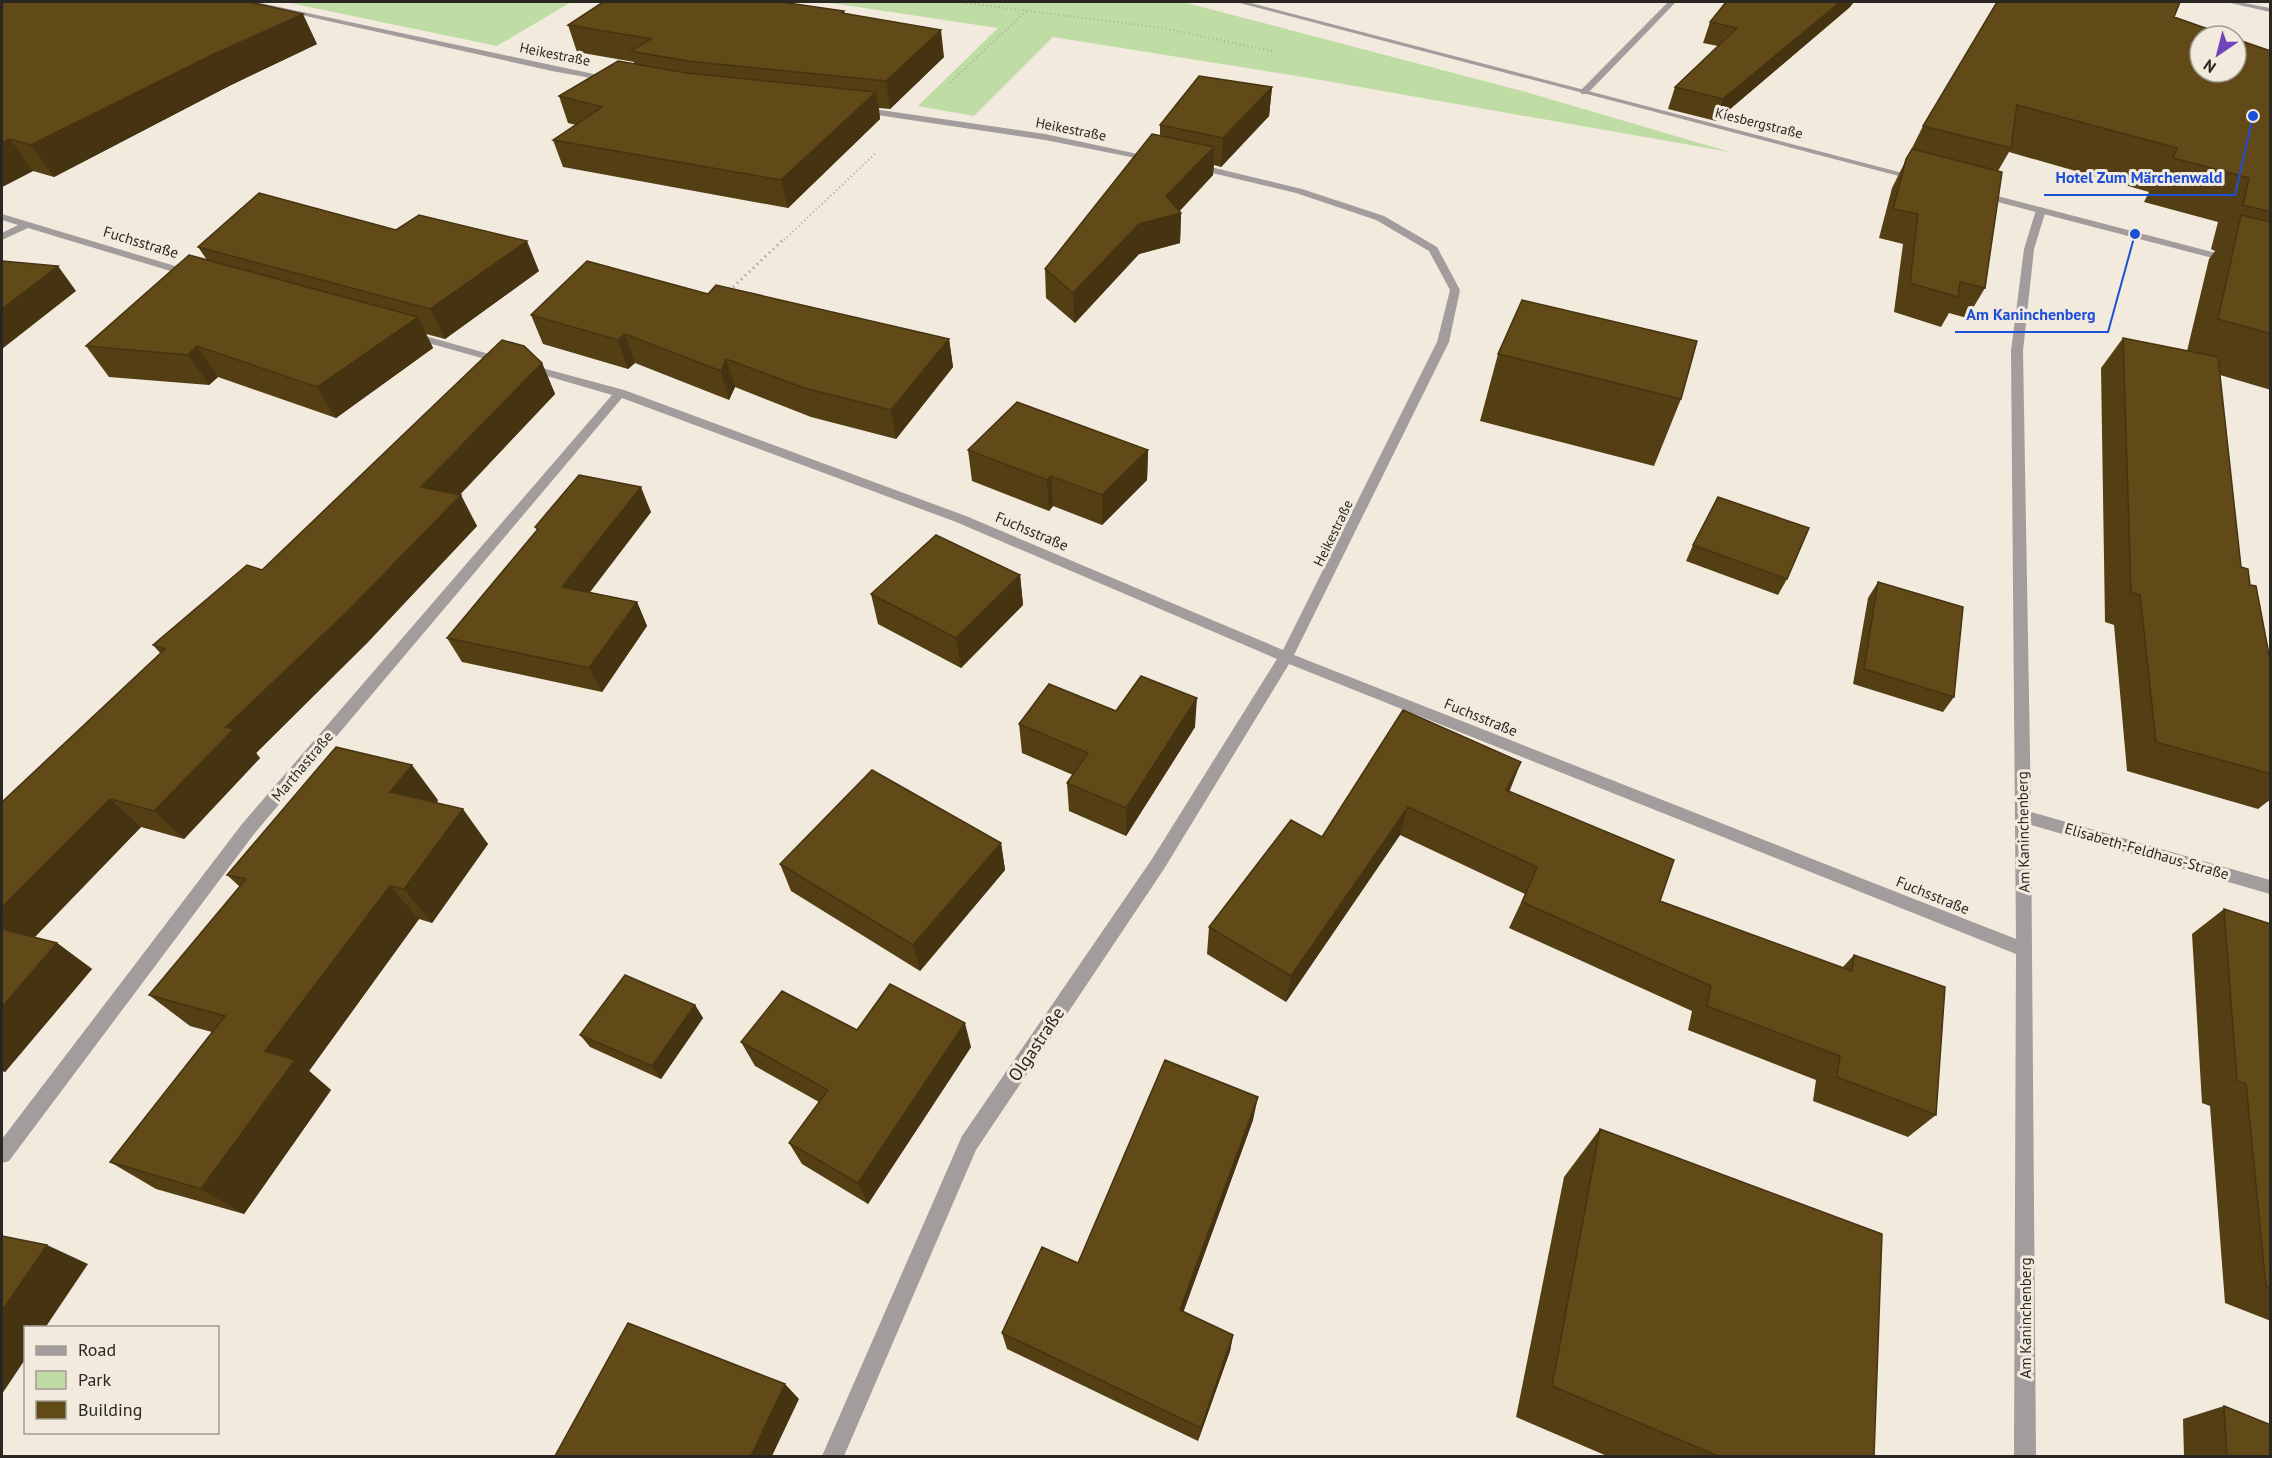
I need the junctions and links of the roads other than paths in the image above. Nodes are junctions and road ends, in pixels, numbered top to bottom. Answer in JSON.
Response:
{"nodes":[{"id":1,"x":247,"y":2,"type":"edge"},
{"id":2,"x":1240,"y":2,"type":"edge"},
{"id":3,"x":1672,"y":2,"type":"edge"},
{"id":4,"x":2230,"y":2,"type":"edge"},
{"id":5,"x":2271,"y":10,"type":"edge"},
{"id":6,"x":628,"y":82,"type":"edge"},
{"id":7,"x":1584,"y":92,"type":"junction"},
{"id":8,"x":848,"y":109,"type":"edge"},
{"id":9,"x":1167,"y":161,"type":"edge"},
{"id":10,"x":1178,"y":163,"type":"edge"},
{"id":11,"x":1926,"y":181,"type":"edge"},
{"id":12,"x":1972,"y":192,"type":"edge"},
{"id":13,"x":2041,"y":210,"type":"junction"},
{"id":14,"x":2,"y":217,"type":"edge"},
{"id":15,"x":26,"y":225,"type":"junction"},
{"id":16,"x":2,"y":237,"type":"edge"},
{"id":17,"x":2271,"y":270,"type":"edge"},
{"id":18,"x":202,"y":278,"type":"edge"},
{"id":19,"x":394,"y":331,"type":"edge"},
{"id":20,"x":620,"y":393,"type":"junction"},
{"id":21,"x":1286,"y":657,"type":"junction"},
{"id":22,"x":2023,"y":816,"type":"junction"},
{"id":23,"x":2271,"y":887,"type":"edge"},
{"id":24,"x":2025,"y":950,"type":"junction"},
{"id":25,"x":2,"y":1154,"type":"edge"},
{"id":26,"x":833,"y":1456,"type":"edge"},
{"id":27,"x":2025,"y":1456,"type":"edge"}],
"edges":[{"from":1,"to":6,"type":"street","name":"Heikestraße"},
{"from":2,"to":7,"type":"street","name":"Kiesbergstraße"},
{"from":3,"to":7,"type":"street"},
{"from":4,"to":5,"type":"street"},
{"from":7,"to":11,"type":"street","name":"Kiesbergstraße"},
{"from":8,"to":9,"type":"street","name":"Heikestraße"},
{"from":10,"to":21,"type":"street","name":"Heikestraße"},
{"from":12,"to":13,"type":"street"},
{"from":13,"to":17,"type":"street"},
{"from":13,"to":22,"type":"street","name":"Am Kaninchenberg"},
{"from":14,"to":15,"type":"street","name":"Fuchsstraße"},
{"from":15,"to":16,"type":"street"},
{"from":15,"to":18,"type":"street","name":"Fuchsstraße"},
{"from":19,"to":20,"type":"street","name":"Fuchsstraße"},
{"from":20,"to":21,"type":"street","name":"Fuchsstraße"},
{"from":20,"to":25,"type":"street","name":"Marthastraße"},
{"from":21,"to":24,"type":"street","name":"Fuchsstraße"},
{"from":21,"to":26,"type":"street","name":"Olgastraße"},
{"from":22,"to":23,"type":"street","name":"Elisabeth-Feldhaus-Straße"},
{"from":22,"to":24,"type":"street","name":"Am Kaninchenberg"},
{"from":24,"to":27,"type":"street","name":"Am Kaninchenberg"}]}
